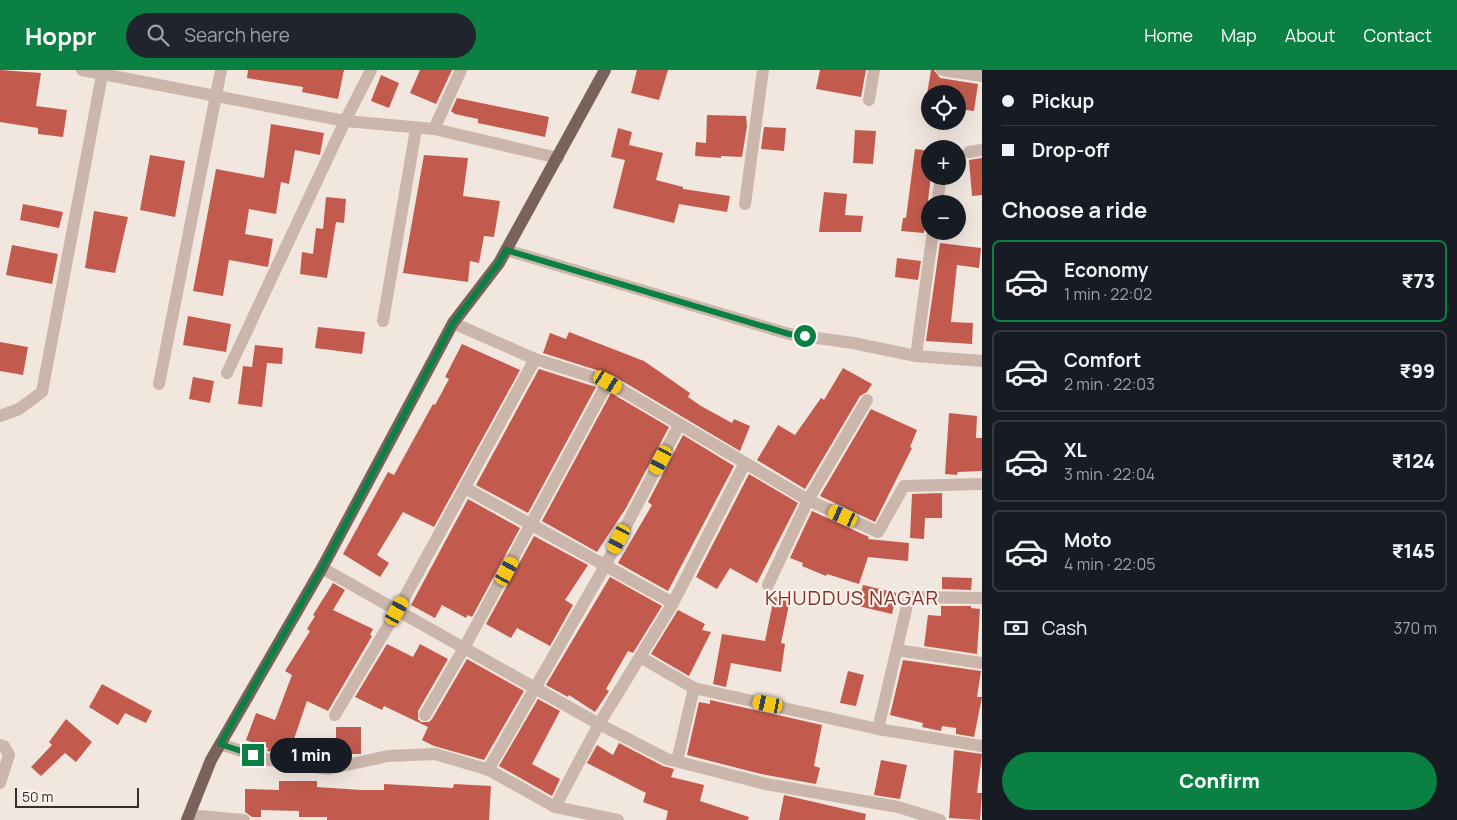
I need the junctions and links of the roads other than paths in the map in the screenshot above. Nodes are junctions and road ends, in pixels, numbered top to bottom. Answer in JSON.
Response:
{"nodes":[{"id":1,"x":82,"y":70,"type":"edge"},
{"id":2,"x":221,"y":70,"type":"edge"},
{"id":3,"x":371,"y":70,"type":"edge"},
{"id":4,"x":461,"y":70,"type":"edge"},
{"id":5,"x":605,"y":70,"type":"edge"},
{"id":6,"x":763,"y":70,"type":"edge"},
{"id":7,"x":874,"y":70,"type":"edge"},
{"id":8,"x":942,"y":70,"type":"edge"},
{"id":9,"x":103,"y":72,"type":"edge"},
{"id":10,"x":982,"y":76,"type":"edge"},
{"id":11,"x":215,"y":96,"type":"junction"},
{"id":12,"x":869,"y":100,"type":"dead end"},
{"id":13,"x":345,"y":121,"type":"junction"},
{"id":14,"x":416,"y":129,"type":"junction"},
{"id":15,"x":434,"y":130,"type":"junction"},
{"id":16,"x":982,"y":150,"type":"edge"},
{"id":17,"x":969,"y":152,"type":"dead end"},
{"id":18,"x":558,"y":158,"type":"junction"},
{"id":19,"x":745,"y":204,"type":"dead end"},
{"id":20,"x":932,"y":240,"type":"edge"},
{"id":21,"x":506,"y":250,"type":"junction"},
{"id":22,"x":383,"y":321,"type":"dead end"},
{"id":23,"x":453,"y":323,"type":"junction"},
{"id":24,"x":916,"y":356,"type":"junction"},
{"id":25,"x":535,"y":358,"type":"junction"},
{"id":26,"x":982,"y":361,"type":"edge"},
{"id":27,"x":227,"y":373,"type":"dead end"},
{"id":28,"x":608,"y":382,"type":"junction"},
{"id":29,"x":158,"y":384,"type":"dead end"},
{"id":30,"x":867,"y":400,"type":"dead end"},
{"id":31,"x":0,"y":416,"type":"edge"},
{"id":32,"x":679,"y":425,"type":"junction"},
{"id":33,"x":745,"y":463,"type":"junction"},
{"id":34,"x":982,"y":484,"type":"edge"},
{"id":35,"x":465,"y":488,"type":"junction"},
{"id":36,"x":808,"y":500,"type":"junction"},
{"id":37,"x":532,"y":524,"type":"junction"},
{"id":38,"x":605,"y":566,"type":"junction"},
{"id":39,"x":322,"y":568,"type":"junction"},
{"id":40,"x":768,"y":585,"type":"dead end"},
{"id":41,"x":982,"y":598,"type":"edge"},
{"id":42,"x":674,"y":603,"type":"junction"},
{"id":43,"x":397,"y":611,"type":"junction"},
{"id":44,"x":464,"y":648,"type":"junction"},
{"id":45,"x":897,"y":650,"type":"junction"},
{"id":46,"x":640,"y":657,"type":"junction"},
{"id":47,"x":982,"y":663,"type":"edge"},
{"id":48,"x":536,"y":687,"type":"junction"},
{"id":49,"x":694,"y":688,"type":"junction"},
{"id":50,"x":335,"y":715,"type":"dead end"},
{"id":51,"x":425,"y":715,"type":"dead end"},
{"id":52,"x":599,"y":724,"type":"junction"},
{"id":53,"x":878,"y":729,"type":"junction"},
{"id":54,"x":220,"y":744,"type":"junction"},
{"id":55,"x":0,"y":745,"type":"edge"},
{"id":56,"x":982,"y":746,"type":"edge"},
{"id":57,"x":678,"y":762,"type":"junction"},
{"id":58,"x":488,"y":770,"type":"junction"},
{"id":59,"x":0,"y":783,"type":"edge"},
{"id":60,"x":555,"y":806,"type":"junction"},
{"id":61,"x":188,"y":818,"type":"edge"},
{"id":62,"x":244,"y":820,"type":"edge"},
{"id":63,"x":618,"y":820,"type":"edge"},
{"id":64,"x":940,"y":820,"type":"edge"}],
"edges":[{"from":1,"to":9,"type":"street"},
{"from":2,"to":11,"type":"street"},
{"from":3,"to":13,"type":"street"},
{"from":4,"to":15,"type":"street"},
{"from":5,"to":18,"type":"main road"},
{"from":6,"to":19,"type":"street"},
{"from":7,"to":12,"type":"street"},
{"from":8,"to":10,"type":"street"},
{"from":9,"to":11,"type":"street"},
{"from":9,"to":31,"type":"street"},
{"from":11,"to":13,"type":"street"},
{"from":11,"to":29,"type":"street"},
{"from":13,"to":14,"type":"street"},
{"from":13,"to":27,"type":"street"},
{"from":14,"to":15,"type":"street"},
{"from":14,"to":22,"type":"street"},
{"from":15,"to":18,"type":"street"},
{"from":16,"to":17,"type":"street"},
{"from":18,"to":21,"type":"main road"},
{"from":20,"to":24,"type":"street"},
{"from":21,"to":23,"type":"main road"},
{"from":21,"to":24,"type":"street"},
{"from":23,"to":25,"type":"street"},
{"from":23,"to":39,"type":"main road"},
{"from":24,"to":26,"type":"street"},
{"from":25,"to":28,"type":"street"},
{"from":25,"to":35,"type":"street"},
{"from":28,"to":32,"type":"street"},
{"from":28,"to":37,"type":"street"},
{"from":30,"to":36,"type":"street"},
{"from":32,"to":33,"type":"street"},
{"from":32,"to":38,"type":"street"},
{"from":33,"to":36,"type":"street"},
{"from":33,"to":42,"type":"street"},
{"from":34,"to":36,"type":"street"},
{"from":35,"to":37,"type":"street"},
{"from":35,"to":43,"type":"street"},
{"from":36,"to":40,"type":"street"},
{"from":37,"to":38,"type":"street"},
{"from":37,"to":44,"type":"street"},
{"from":38,"to":42,"type":"street"},
{"from":38,"to":48,"type":"street"},
{"from":39,"to":43,"type":"street"},
{"from":39,"to":54,"type":"main road"},
{"from":41,"to":45,"type":"street"},
{"from":42,"to":46,"type":"street"},
{"from":43,"to":44,"type":"street"},
{"from":43,"to":50,"type":"street"},
{"from":44,"to":48,"type":"street"},
{"from":44,"to":51,"type":"street"},
{"from":45,"to":47,"type":"street"},
{"from":45,"to":53,"type":"street"},
{"from":46,"to":49,"type":"street"},
{"from":46,"to":52,"type":"street"},
{"from":48,"to":52,"type":"street"},
{"from":48,"to":58,"type":"street"},
{"from":49,"to":53,"type":"street"},
{"from":49,"to":57,"type":"street"},
{"from":52,"to":57,"type":"street"},
{"from":52,"to":60,"type":"street"},
{"from":53,"to":56,"type":"street"},
{"from":54,"to":58,"type":"street"},
{"from":54,"to":61,"type":"main road"},
{"from":55,"to":59,"type":"street"},
{"from":57,"to":64,"type":"street"},
{"from":58,"to":60,"type":"street"},
{"from":60,"to":63,"type":"street"},
{"from":61,"to":62,"type":"street"}]}
